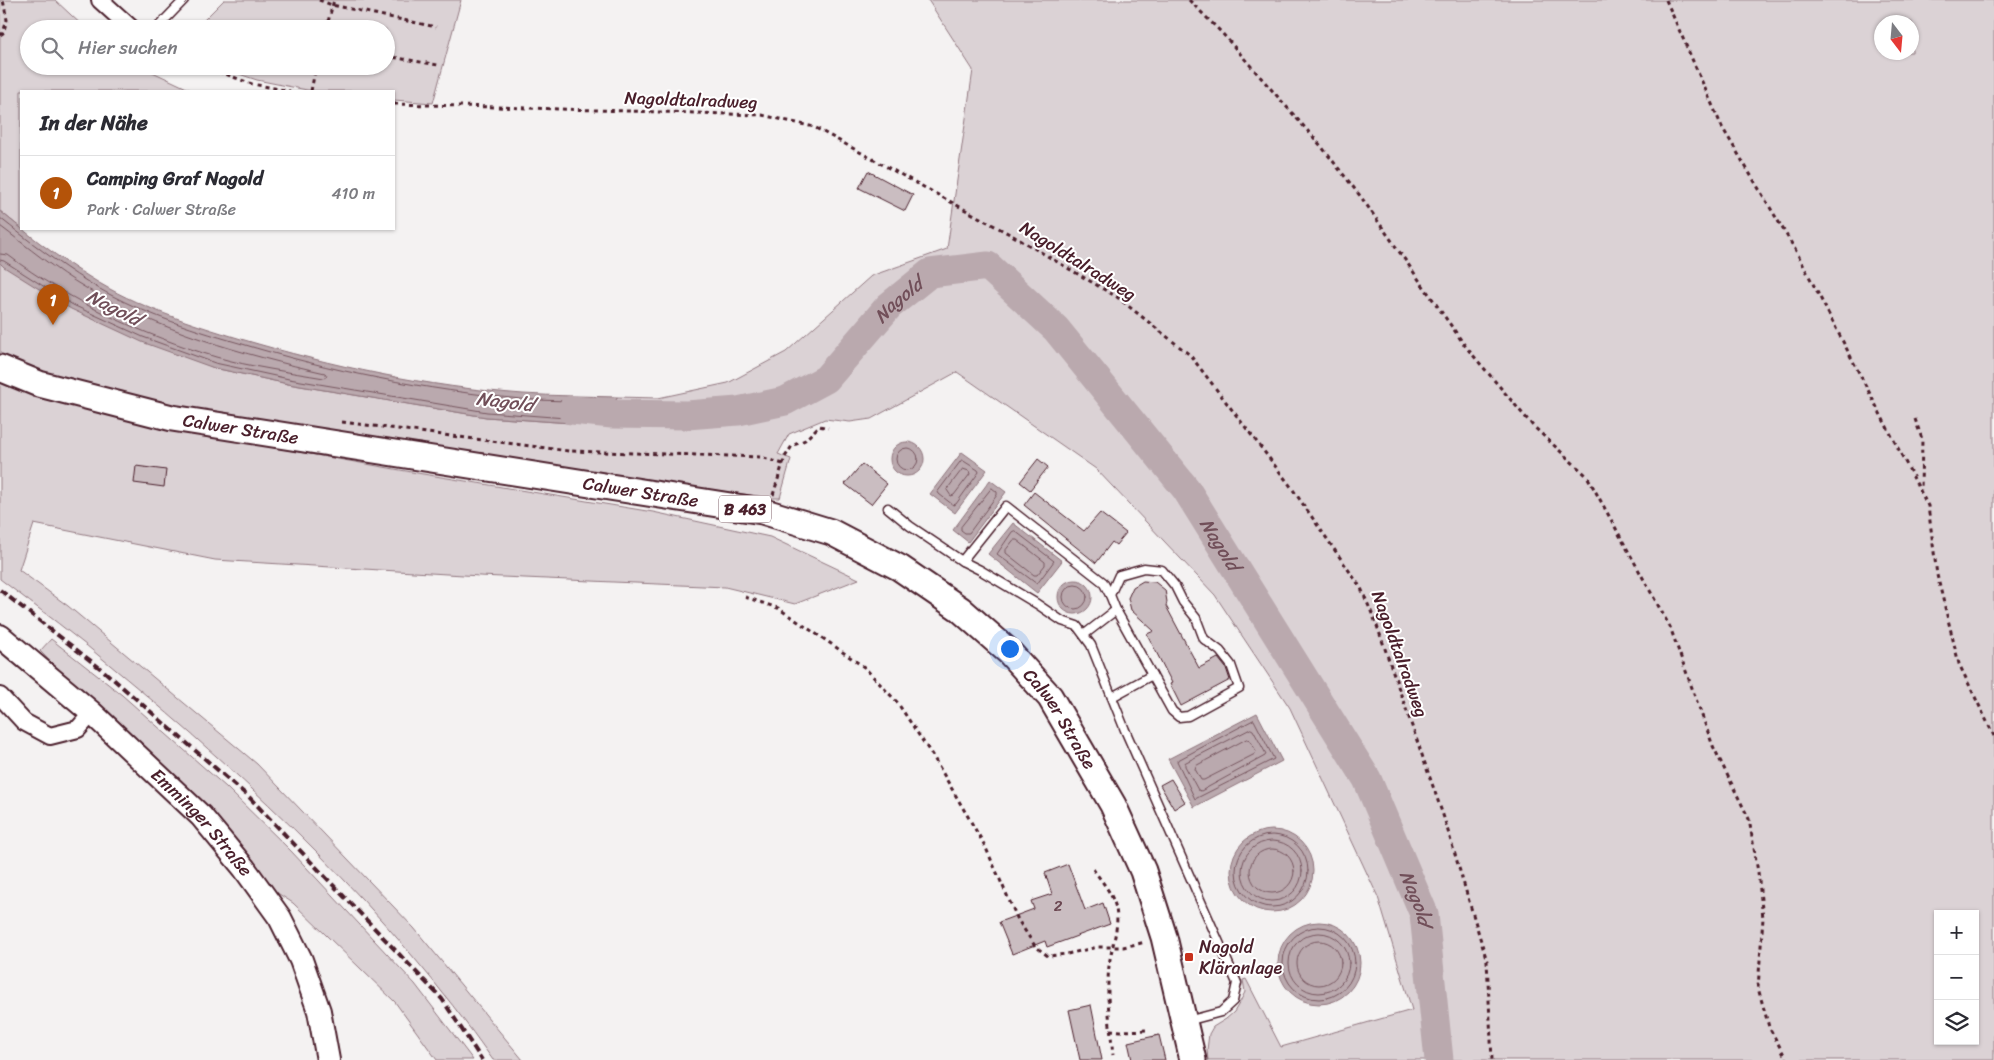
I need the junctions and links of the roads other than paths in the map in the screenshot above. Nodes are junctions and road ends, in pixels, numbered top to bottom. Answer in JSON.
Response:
{"nodes":[{"id":1,"x":100,"y":0,"type":"edge"},
{"id":2,"x":184,"y":0,"type":"edge"},
{"id":3,"x":122,"y":20,"type":"edge"},
{"id":4,"x":165,"y":20,"type":"edge"},
{"id":5,"x":0,"y":368,"type":"edge"},
{"id":6,"x":888,"y":508,"type":"dead end"},
{"id":7,"x":962,"y":561,"type":"junction"},
{"id":8,"x":1110,"y":595,"type":"junction"},
{"id":9,"x":1116,"y":610,"type":"junction"},
{"id":10,"x":1084,"y":634,"type":"junction"},
{"id":11,"x":0,"y":636,"type":"edge"},
{"id":12,"x":1152,"y":675,"type":"junction"},
{"id":13,"x":0,"y":696,"type":"edge"},
{"id":14,"x":1112,"y":698,"type":"junction"},
{"id":15,"x":92,"y":713,"type":"junction"},
{"id":16,"x":1185,"y":1021,"type":"junction"},
{"id":17,"x":328,"y":1060,"type":"edge"},
{"id":18,"x":1193,"y":1060,"type":"edge"}],
"edges":[{"from":1,"to":3,"type":"street"},
{"from":2,"to":4,"type":"lane"},
{"from":5,"to":16,"type":"main road","name":"Calwer Straße","number":"B 463"},
{"from":6,"to":7,"type":"lane"},
{"from":7,"to":8,"type":"lane"},
{"from":7,"to":10,"type":"lane"},
{"from":8,"to":9,"type":"lane"},
{"from":8,"to":12,"type":"lane"},
{"from":9,"to":10,"type":"lane"},
{"from":9,"to":12,"type":"lane"},
{"from":10,"to":14,"type":"lane"},
{"from":11,"to":15,"type":"street","name":"Emminger Straße"},
{"from":12,"to":14,"type":"lane"},
{"from":13,"to":15,"type":"street"},
{"from":14,"to":16,"type":"lane"},
{"from":15,"to":17,"type":"street","name":"Emminger Straße"},
{"from":16,"to":18,"type":"main road","name":"Calwer Straße","number":"B 463"}]}
